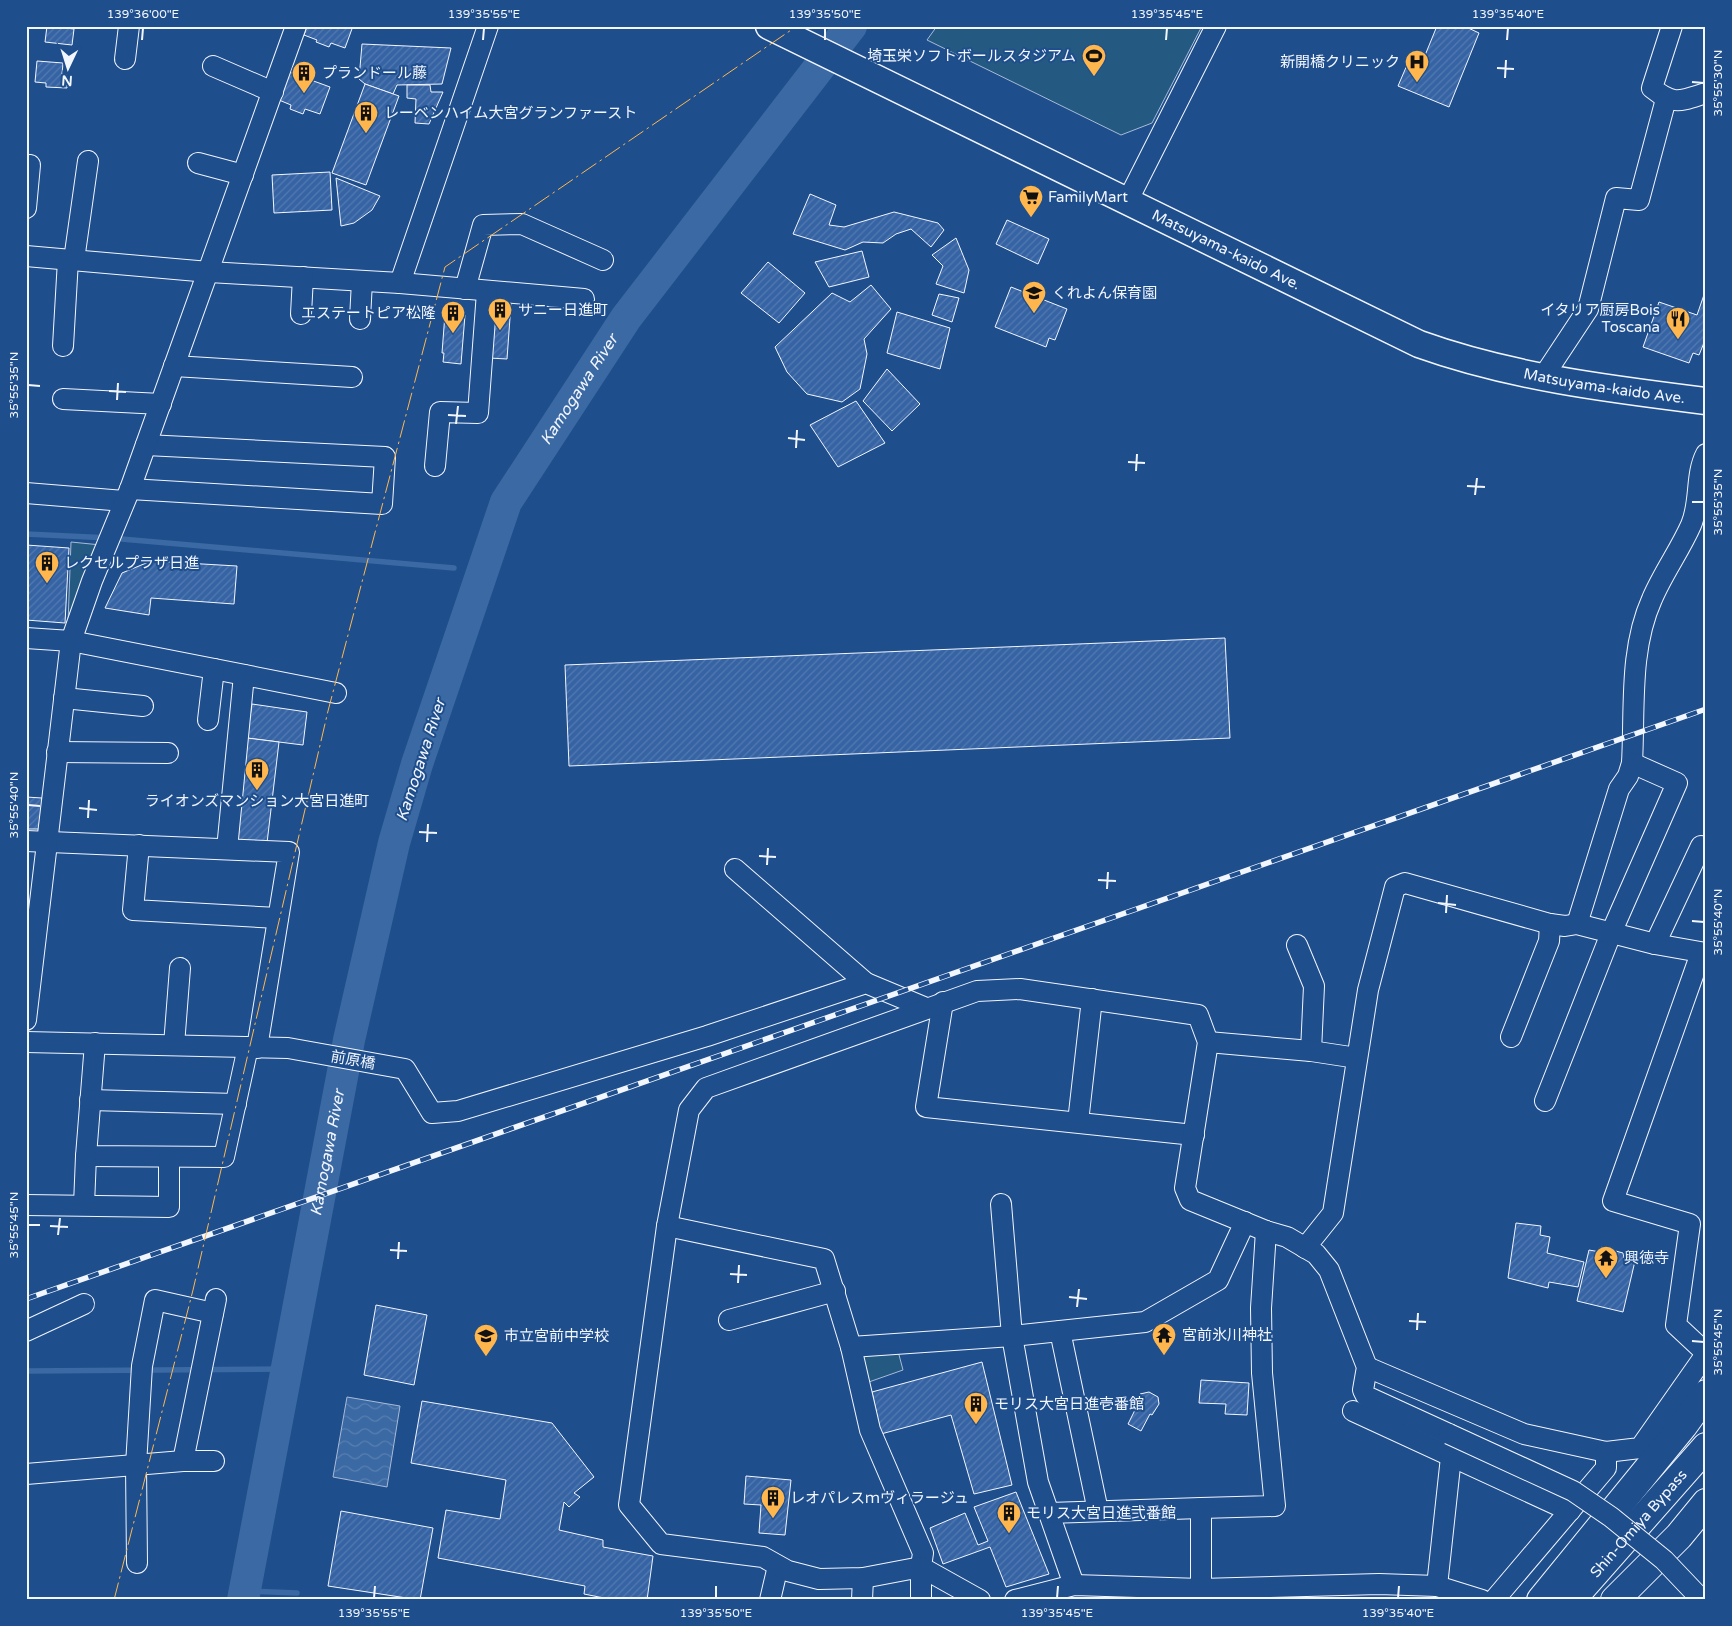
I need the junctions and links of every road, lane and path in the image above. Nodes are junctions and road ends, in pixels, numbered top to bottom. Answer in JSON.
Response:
{"nodes":[{"id":1,"x":130,"y":26,"type":"edge"},
{"id":2,"x":296,"y":26,"type":"edge"},
{"id":3,"x":488,"y":26,"type":"edge"},
{"id":4,"x":769,"y":26,"type":"edge"},
{"id":5,"x":1216,"y":26,"type":"edge"},
{"id":6,"x":1672,"y":26,"type":"edge"},
{"id":7,"x":125,"y":59,"type":"dead end"},
{"id":8,"x":213,"y":66,"type":"dead end"},
{"id":9,"x":273,"y":92,"type":"junction"},
{"id":10,"x":1706,"y":93,"type":"edge"},
{"id":11,"x":1666,"y":99,"type":"junction"},
{"id":12,"x":88,"y":161,"type":"dead end"},
{"id":13,"x":198,"y":163,"type":"dead end"},
{"id":14,"x":30,"y":165,"type":"dead end"},
{"id":15,"x":243,"y":175,"type":"junction"},
{"id":16,"x":1128,"y":200,"type":"junction"},
{"id":17,"x":26,"y":208,"type":"edge"},
{"id":18,"x":26,"y":256,"type":"edge"},
{"id":19,"x":71,"y":260,"type":"junction"},
{"id":20,"x":603,"y":260,"type":"dead end"},
{"id":21,"x":209,"y":272,"type":"junction"},
{"id":22,"x":303,"y":277,"type":"junction"},
{"id":23,"x":362,"y":281,"type":"junction"},
{"id":24,"x":400,"y":283,"type":"junction"},
{"id":25,"x":465,"y":290,"type":"junction"},
{"id":26,"x":487,"y":292,"type":"junction"},
{"id":27,"x":584,"y":299,"type":"dead end"},
{"id":28,"x":301,"y":314,"type":"dead end"},
{"id":29,"x":360,"y":319,"type":"dead end"},
{"id":30,"x":64,"y":346,"type":"dead end"},
{"id":31,"x":174,"y":366,"type":"junction"},
{"id":32,"x":352,"y":377,"type":"dead end"},
{"id":33,"x":1543,"y":377,"type":"junction"},
{"id":34,"x":62,"y":399,"type":"dead end"},
{"id":35,"x":1706,"y":401,"type":"edge"},
{"id":36,"x":161,"y":404,"type":"junction"},
{"id":37,"x":146,"y":445,"type":"junction"},
{"id":38,"x":1706,"y":454,"type":"edge"},
{"id":39,"x":435,"y":466,"type":"dead end"},
{"id":40,"x":26,"y":493,"type":"edge"},
{"id":41,"x":127,"y":495,"type":"junction"},
{"id":42,"x":26,"y":638,"type":"edge"},
{"id":43,"x":71,"y":641,"type":"junction"},
{"id":44,"x":214,"y":669,"type":"junction"},
{"id":45,"x":244,"y":675,"type":"junction"},
{"id":46,"x":336,"y":693,"type":"dead end"},
{"id":47,"x":64,"y":698,"type":"junction"},
{"id":48,"x":143,"y":706,"type":"dead end"},
{"id":49,"x":208,"y":720,"type":"dead end"},
{"id":50,"x":58,"y":752,"type":"junction"},
{"id":51,"x":168,"y":753,"type":"dead end"},
{"id":52,"x":1632,"y":763,"type":"junction"},
{"id":53,"x":26,"y":841,"type":"edge"},
{"id":54,"x":47,"y":842,"type":"junction"},
{"id":55,"x":139,"y":845,"type":"junction"},
{"id":56,"x":1702,"y":846,"type":"dead end"},
{"id":57,"x":227,"y":849,"type":"junction"},
{"id":58,"x":735,"y":869,"type":"dead end"},
{"id":59,"x":278,"y":918,"type":"junction"},
{"id":60,"x":1550,"y":924,"type":"junction"},
{"id":61,"x":1577,"y":924,"type":"junction"},
{"id":62,"x":1612,"y":931,"type":"junction"},
{"id":63,"x":1655,"y":944,"type":"junction"},
{"id":64,"x":1297,"y":945,"type":"dead end"},
{"id":65,"x":1703,"y":953,"type":"edge"},
{"id":66,"x":180,"y":968,"type":"dead end"},
{"id":67,"x":866,"y":983,"type":"junction"},
{"id":68,"x":1092,"y":999,"type":"junction"},
{"id":69,"x":935,"y":1005,"type":"junction"},
{"id":70,"x":26,"y":1020,"type":"edge"},
{"id":71,"x":1511,"y":1037,"type":"dead end"},
{"id":72,"x":26,"y":1042,"type":"edge"},
{"id":73,"x":1208,"y":1042,"type":"junction"},
{"id":74,"x":95,"y":1044,"type":"junction"},
{"id":75,"x":174,"y":1045,"type":"junction"},
{"id":76,"x":252,"y":1047,"type":"junction"},
{"id":77,"x":1311,"y":1051,"type":"junction"},
{"id":78,"x":1357,"y":1058,"type":"junction"},
{"id":79,"x":90,"y":1100,"type":"junction"},
{"id":80,"x":1545,"y":1101,"type":"dead end"},
{"id":81,"x":236,"y":1104,"type":"junction"},
{"id":82,"x":1078,"y":1122,"type":"junction"},
{"id":83,"x":1194,"y":1134,"type":"junction"},
{"id":84,"x":86,"y":1156,"type":"junction"},
{"id":85,"x":169,"y":1156,"type":"junction"},
{"id":86,"x":26,"y":1204,"type":"edge"},
{"id":87,"x":1001,"y":1204,"type":"dead end"},
{"id":88,"x":84,"y":1205,"type":"junction"},
{"id":89,"x":1245,"y":1222,"type":"junction"},
{"id":90,"x":667,"y":1226,"type":"junction"},
{"id":91,"x":1266,"y":1231,"type":"junction"},
{"id":92,"x":1305,"y":1248,"type":"junction"},
{"id":93,"x":835,"y":1291,"type":"junction"},
{"id":94,"x":84,"y":1304,"type":"dead end"},
{"id":95,"x":729,"y":1320,"type":"dead end"},
{"id":96,"x":26,"y":1331,"type":"edge"},
{"id":97,"x":1060,"y":1331,"type":"junction"},
{"id":98,"x":1012,"y":1336,"type":"junction"},
{"id":99,"x":852,"y":1347,"type":"junction"},
{"id":100,"x":1706,"y":1353,"type":"edge"},
{"id":101,"x":1367,"y":1367,"type":"junction"},
{"id":102,"x":1706,"y":1394,"type":"edge"},
{"id":103,"x":1706,"y":1404,"type":"edge"},
{"id":104,"x":1353,"y":1411,"type":"dead end"},
{"id":105,"x":1677,"y":1433,"type":"junction"},
{"id":106,"x":1706,"y":1447,"type":"edge"},
{"id":107,"x":1640,"y":1448,"type":"junction"},
{"id":108,"x":1606,"y":1452,"type":"junction"},
{"id":109,"x":1451,"y":1456,"type":"junction"},
{"id":110,"x":183,"y":1461,"type":"junction"},
{"id":111,"x":214,"y":1461,"type":"dead end"},
{"id":112,"x":136,"y":1465,"type":"junction"},
{"id":113,"x":26,"y":1474,"type":"edge"},
{"id":114,"x":1706,"y":1503,"type":"edge"},
{"id":115,"x":1201,"y":1508,"type":"junction"},
{"id":116,"x":1098,"y":1511,"type":"junction"},
{"id":117,"x":1570,"y":1511,"type":"junction"},
{"id":118,"x":1048,"y":1513,"type":"junction"},
{"id":119,"x":1706,"y":1519,"type":"edge"},
{"id":120,"x":1679,"y":1536,"type":"junction"},
{"id":121,"x":137,"y":1562,"type":"dead end"},
{"id":122,"x":778,"y":1566,"type":"junction"},
{"id":123,"x":921,"y":1567,"type":"junction"},
{"id":124,"x":863,"y":1578,"type":"junction"},
{"id":125,"x":1074,"y":1585,"type":"junction"},
{"id":126,"x":1437,"y":1586,"type":"junction"},
{"id":127,"x":1200,"y":1588,"type":"junction"},
{"id":128,"x":1378,"y":1592,"type":"edge"},
{"id":129,"x":1298,"y":1593,"type":"edge"},
{"id":130,"x":770,"y":1600,"type":"edge"},
{"id":131,"x":862,"y":1600,"type":"edge"},
{"id":132,"x":921,"y":1600,"type":"edge"},
{"id":133,"x":980,"y":1600,"type":"edge"},
{"id":134,"x":1015,"y":1600,"type":"edge"},
{"id":135,"x":1482,"y":1600,"type":"edge"},
{"id":136,"x":1494,"y":1600,"type":"edge"},
{"id":137,"x":1541,"y":1600,"type":"edge"},
{"id":138,"x":1571,"y":1600,"type":"edge"},
{"id":139,"x":1615,"y":1600,"type":"edge"},
{"id":140,"x":1702,"y":1600,"type":"edge"}],
"edges":[{"from":1,"to":7,"type":"street"},
{"from":2,"to":9,"type":"street"},
{"from":3,"to":24,"type":"street"},
{"from":4,"to":16,"type":"main road","name":"Matsuyama-kaido Ave."},
{"from":5,"to":16,"type":"street"},
{"from":6,"to":11,"type":"street"},
{"from":8,"to":9,"type":"street"},
{"from":9,"to":15,"type":"street"},
{"from":10,"to":11,"type":"street"},
{"from":11,"to":33,"type":"street"},
{"from":12,"to":19,"type":"street"},
{"from":13,"to":15,"type":"street"},
{"from":14,"to":17,"type":"street"},
{"from":15,"to":21,"type":"street"},
{"from":16,"to":33,"type":"main road","name":"Matsuyama-kaido Ave."},
{"from":18,"to":19,"type":"street"},
{"from":19,"to":21,"type":"street"},
{"from":19,"to":30,"type":"street"},
{"from":20,"to":25,"type":"street"},
{"from":21,"to":22,"type":"street"},
{"from":21,"to":31,"type":"street"},
{"from":22,"to":23,"type":"street"},
{"from":22,"to":28,"type":"street"},
{"from":23,"to":24,"type":"street"},
{"from":23,"to":29,"type":"street"},
{"from":24,"to":25,"type":"street"},
{"from":25,"to":26,"type":"street"},
{"from":26,"to":27,"type":"street"},
{"from":26,"to":39,"type":"street"},
{"from":31,"to":32,"type":"street"},
{"from":31,"to":36,"type":"street"},
{"from":33,"to":35,"type":"main road","name":"Matsuyama-kaido Ave."},
{"from":34,"to":36,"type":"street"},
{"from":36,"to":37,"type":"street"},
{"from":37,"to":41,"type":"street"},
{"from":37,"to":41,"type":"street"},
{"from":38,"to":52,"type":"street"},
{"from":40,"to":41,"type":"street"},
{"from":41,"to":43,"type":"street"},
{"from":42,"to":43,"type":"street"},
{"from":43,"to":44,"type":"street"},
{"from":43,"to":47,"type":"street"},
{"from":44,"to":45,"type":"street"},
{"from":44,"to":49,"type":"street"},
{"from":45,"to":46,"type":"street"},
{"from":45,"to":57,"type":"street"},
{"from":47,"to":48,"type":"street"},
{"from":47,"to":50,"type":"street"},
{"from":50,"to":51,"type":"street"},
{"from":50,"to":54,"type":"street"},
{"from":52,"to":61,"type":"street"},
{"from":52,"to":62,"type":"street"},
{"from":53,"to":54,"type":"street"},
{"from":54,"to":55,"type":"street"},
{"from":54,"to":70,"type":"street"},
{"from":55,"to":57,"type":"street"},
{"from":55,"to":59,"type":"street"},
{"from":56,"to":63,"type":"street"},
{"from":57,"to":59,"type":"street"},
{"from":58,"to":67,"type":"street"},
{"from":59,"to":76,"type":"street"},
{"from":60,"to":61,"type":"street"},
{"from":60,"to":71,"type":"street"},
{"from":60,"to":78,"type":"street"},
{"from":61,"to":62,"type":"street"},
{"from":62,"to":63,"type":"street"},
{"from":62,"to":80,"type":"street"},
{"from":63,"to":65,"type":"street"},
{"from":64,"to":77,"type":"street"},
{"from":65,"to":100,"type":"street"},
{"from":66,"to":75,"type":"street"},
{"from":67,"to":69,"type":"street"},
{"from":67,"to":76,"type":"street","name":"前原橋"},
{"from":68,"to":69,"type":"street"},
{"from":68,"to":73,"type":"street"},
{"from":68,"to":82,"type":"street"},
{"from":69,"to":82,"type":"street"},
{"from":69,"to":90,"type":"street"},
{"from":72,"to":74,"type":"street","name":"前原橋"},
{"from":73,"to":77,"type":"street"},
{"from":73,"to":83,"type":"street"},
{"from":74,"to":75,"type":"street","name":"前原橋"},
{"from":74,"to":79,"type":"street"},
{"from":75,"to":76,"type":"street","name":"前原橋"},
{"from":76,"to":81,"type":"street"},
{"from":77,"to":78,"type":"street"},
{"from":78,"to":92,"type":"street"},
{"from":79,"to":81,"type":"street"},
{"from":79,"to":84,"type":"street"},
{"from":81,"to":85,"type":"street"},
{"from":82,"to":83,"type":"street"},
{"from":83,"to":89,"type":"street"},
{"from":84,"to":85,"type":"street"},
{"from":84,"to":88,"type":"street"},
{"from":85,"to":88,"type":"street"},
{"from":86,"to":88,"type":"street"},
{"from":87,"to":98,"type":"street"},
{"from":89,"to":91,"type":"street"},
{"from":89,"to":97,"type":"street"},
{"from":90,"to":93,"type":"street"},
{"from":90,"to":122,"type":"street"},
{"from":91,"to":92,"type":"street"},
{"from":91,"to":115,"type":"street"},
{"from":92,"to":101,"type":"street"},
{"from":93,"to":95,"type":"street"},
{"from":93,"to":99,"type":"street"},
{"from":94,"to":96,"type":"street"},
{"from":97,"to":98,"type":"street"},
{"from":97,"to":116,"type":"street"},
{"from":98,"to":99,"type":"street"},
{"from":98,"to":118,"type":"street"},
{"from":99,"to":123,"type":"street"},
{"from":100,"to":107,"type":"street"},
{"from":101,"to":108,"type":"street"},
{"from":101,"to":140,"type":"street","bridge":true},
{"from":102,"to":105,"type":"highway"},
{"from":103,"to":105,"type":"highway"},
{"from":104,"to":109,"type":"street"},
{"from":105,"to":107,"type":"street"},
{"from":105,"to":137,"type":"highway"},
{"from":106,"to":138,"type":"highway","name":"Shin-Omiya Bypass"},
{"from":107,"to":108,"type":"street"},
{"from":108,"to":117,"type":"street"},
{"from":109,"to":117,"type":"street"},
{"from":109,"to":126,"type":"street"},
{"from":110,"to":111,"type":"street"},
{"from":110,"to":112,"type":"street"},
{"from":110,"to":112,"type":"street"},
{"from":112,"to":113,"type":"street"},
{"from":112,"to":121,"type":"street"},
{"from":114,"to":120,"type":"highway"},
{"from":115,"to":116,"type":"street"},
{"from":115,"to":127,"type":"street"},
{"from":116,"to":118,"type":"street"},
{"from":117,"to":136,"type":"street"},
{"from":118,"to":125,"type":"street"},
{"from":119,"to":120,"type":"highway"},
{"from":120,"to":139,"type":"highway"},
{"from":122,"to":124,"type":"street"},
{"from":122,"to":130,"type":"street"},
{"from":123,"to":124,"type":"street"},
{"from":123,"to":132,"type":"street"},
{"from":123,"to":133,"type":"street"},
{"from":124,"to":131,"type":"street"},
{"from":125,"to":127,"type":"street"},
{"from":125,"to":134,"type":"street"},
{"from":126,"to":128,"type":"street"},
{"from":126,"to":135,"type":"street"},
{"from":127,"to":129,"type":"street"},
{"from":128,"to":129,"type":"street"}]}
